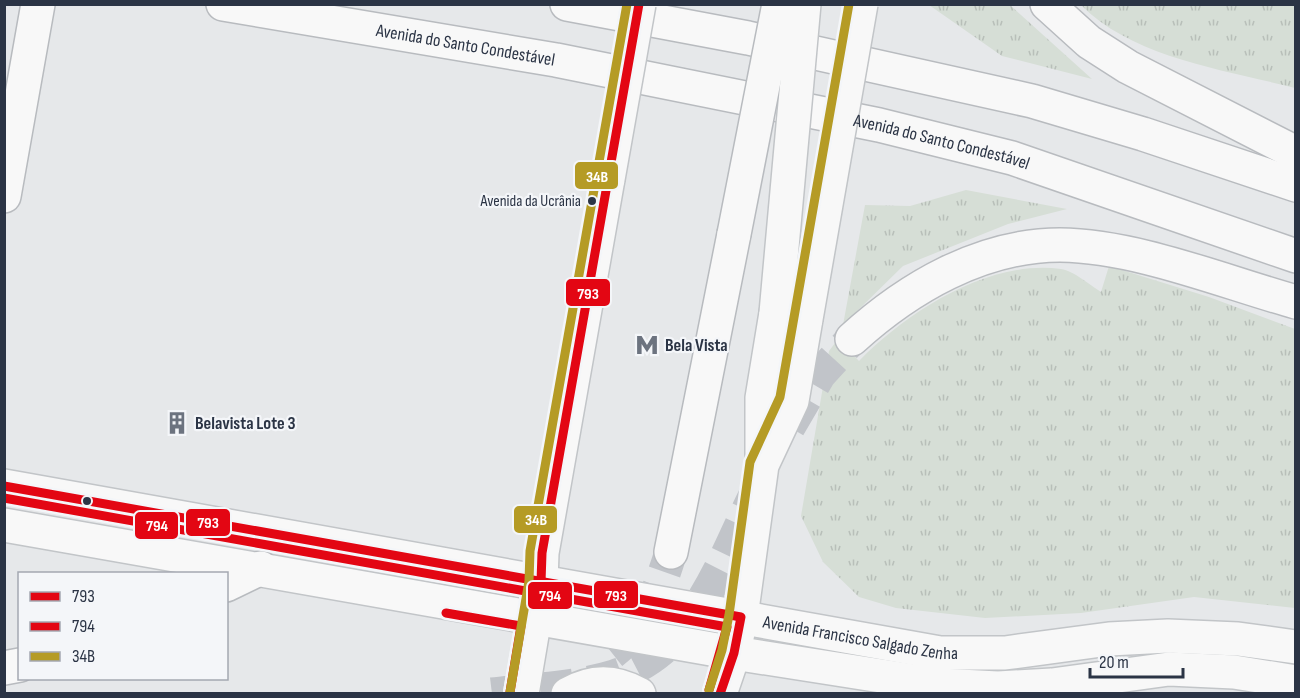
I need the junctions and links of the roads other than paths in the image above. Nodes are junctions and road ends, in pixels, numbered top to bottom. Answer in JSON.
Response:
{"nodes":[{"id":1,"x":38,"y":4,"type":"edge"},
{"id":2,"x":223,"y":4,"type":"edge"},
{"id":3,"x":567,"y":4,"type":"edge"},
{"id":4,"x":639,"y":4,"type":"edge"},
{"id":5,"x":779,"y":4,"type":"edge"},
{"id":6,"x":804,"y":4,"type":"edge"},
{"id":7,"x":861,"y":4,"type":"edge"},
{"id":8,"x":1047,"y":4,"type":"edge"},
{"id":9,"x":1296,"y":153,"type":"edge"},
{"id":10,"x":1296,"y":185,"type":"edge"},
{"id":11,"x":4,"y":196,"type":"edge"},
{"id":12,"x":1296,"y":256,"type":"edge"},
{"id":13,"x":1296,"y":302,"type":"edge"},
{"id":14,"x":791,"y":316,"type":"junction"},
{"id":15,"x":852,"y":339,"type":"tunnel mouth"},
{"id":16,"x":4,"y":486,"type":"edge"},
{"id":17,"x":4,"y":525,"type":"edge"},
{"id":18,"x":671,"y":552,"type":"tunnel mouth"},
{"id":19,"x":261,"y":568,"type":"junction"},
{"id":20,"x":541,"y":582,"type":"junction"},
{"id":21,"x":228,"y":584,"type":"edge"},
{"id":22,"x":535,"y":616,"type":"junction"},
{"id":23,"x":741,"y":617,"type":"junction"},
{"id":24,"x":1296,"y":647,"type":"edge"},
{"id":25,"x":734,"y":652,"type":"junction"},
{"id":26,"x":1296,"y":682,"type":"edge"},
{"id":27,"x":522,"y":693,"type":"edge"},
{"id":28,"x":568,"y":693,"type":"edge"},
{"id":29,"x":639,"y":693,"type":"edge"},
{"id":30,"x":720,"y":693,"type":"edge"}],
"edges":[{"from":1,"to":11,"type":"main road"},
{"from":2,"to":12,"type":"main road","name":"Avenida do Santo Condestável"},
{"from":3,"to":10,"type":"main road"},
{"from":4,"to":20,"type":"main road","bridge":true},
{"from":5,"to":18,"type":"main road","bridge":true},
{"from":6,"to":14,"type":"main road","bridge":true},
{"from":7,"to":14,"type":"main road","bridge":true},
{"from":8,"to":9,"type":"main road"},
{"from":13,"to":15,"type":"main road"},
{"from":14,"to":23,"type":"main road"},
{"from":16,"to":20,"type":"main road","name":"Avenida Francisco Salgado Zenha"},
{"from":17,"to":19,"type":"main road","name":"Avenida Francisco Salgado Zenha"},
{"from":19,"to":21,"type":"main road"},
{"from":19,"to":22,"type":"main road","name":"Avenida Francisco Salgado Zenha"},
{"from":20,"to":22,"type":"main road"},
{"from":20,"to":23,"type":"main road","name":"Avenida Francisco Salgado Zenha"},
{"from":22,"to":25,"type":"main road","name":"Avenida Francisco Salgado Zenha"},
{"from":22,"to":27,"type":"main road"},
{"from":23,"to":24,"type":"main road","name":"Avenida Francisco Salgado Zenha"},
{"from":23,"to":25,"type":"main road"},
{"from":25,"to":26,"type":"main road","name":"Avenida Francisco Salgado Zenha"},
{"from":25,"to":30,"type":"main road"},
{"from":28,"to":29,"type":"main road"}]}
